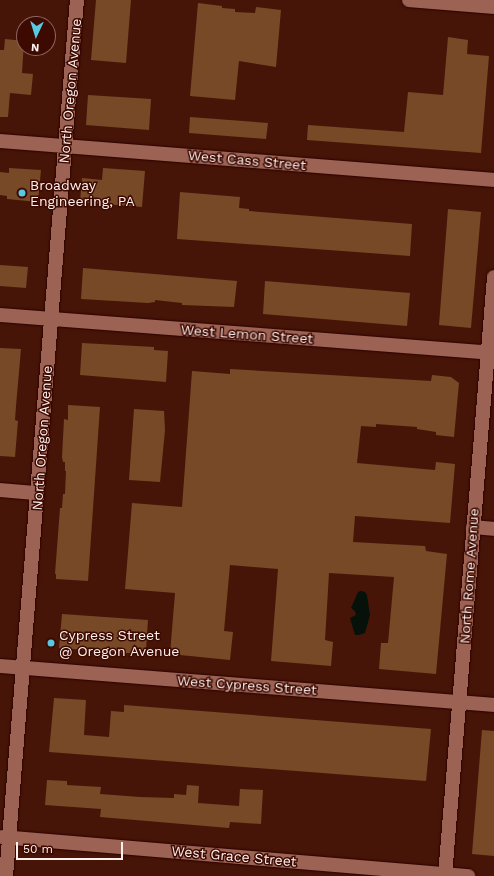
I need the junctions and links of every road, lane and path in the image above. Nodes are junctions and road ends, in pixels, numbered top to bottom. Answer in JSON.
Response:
{"nodes":[{"id":1,"x":77,"y":0,"type":"edge"},
{"id":2,"x":410,"y":0,"type":"edge"},
{"id":3,"x":494,"y":7,"type":"edge"},
{"id":4,"x":0,"y":141,"type":"edge"},
{"id":5,"x":65,"y":145,"type":"junction"},
{"id":6,"x":494,"y":180,"type":"edge"},
{"id":7,"x":494,"y":277,"type":"edge"},
{"id":8,"x":0,"y":315,"type":"edge"},
{"id":9,"x":51,"y":319,"type":"junction"},
{"id":10,"x":490,"y":353,"type":"edge"},
{"id":11,"x":0,"y":490,"type":"edge"},
{"id":12,"x":37,"y":493,"type":"junction"},
{"id":13,"x":473,"y":527,"type":"junction"},
{"id":14,"x":494,"y":529,"type":"edge"},
{"id":15,"x":0,"y":666,"type":"edge"},
{"id":16,"x":24,"y":668,"type":"junction"},
{"id":17,"x":459,"y":702,"type":"junction"},
{"id":18,"x":494,"y":705,"type":"edge"},
{"id":19,"x":5,"y":837,"type":"edge"},
{"id":20,"x":446,"y":875,"type":"edge"},
{"id":21,"x":6,"y":876,"type":"edge"},
{"id":22,"x":468,"y":876,"type":"edge"}],
"edges":[{"from":1,"to":5,"type":"street","name":"North Oregon Avenue"},
{"from":2,"to":3,"type":"street"},
{"from":4,"to":5,"type":"street","name":"West Cass Street"},
{"from":5,"to":6,"type":"street","name":"West Cass Street"},
{"from":5,"to":9,"type":"street","name":"North Oregon Avenue"},
{"from":7,"to":10,"type":"street","name":"North Rome Avenue"},
{"from":8,"to":9,"type":"street","name":"West Lemon Street"},
{"from":9,"to":10,"type":"street","name":"West Lemon Street"},
{"from":9,"to":12,"type":"street","name":"North Oregon Avenue"},
{"from":10,"to":13,"type":"street","name":"North Rome Avenue"},
{"from":11,"to":12,"type":"street"},
{"from":12,"to":16,"type":"street","name":"North Oregon Avenue"},
{"from":13,"to":14,"type":"street"},
{"from":13,"to":17,"type":"street","name":"North Rome Avenue"},
{"from":15,"to":16,"type":"street","name":"West Cypress Street"},
{"from":16,"to":17,"type":"street","name":"West Cypress Street"},
{"from":16,"to":19,"type":"street","name":"North Oregon Avenue"},
{"from":17,"to":18,"type":"street","name":"West Cypress Street"},
{"from":17,"to":20,"type":"street","name":"North Rome Avenue"},
{"from":19,"to":20,"type":"street","name":"West Grace Street"},
{"from":19,"to":21,"type":"street","name":"North Oregon Avenue"},
{"from":20,"to":22,"type":"street","name":"West Grace Street"}]}
